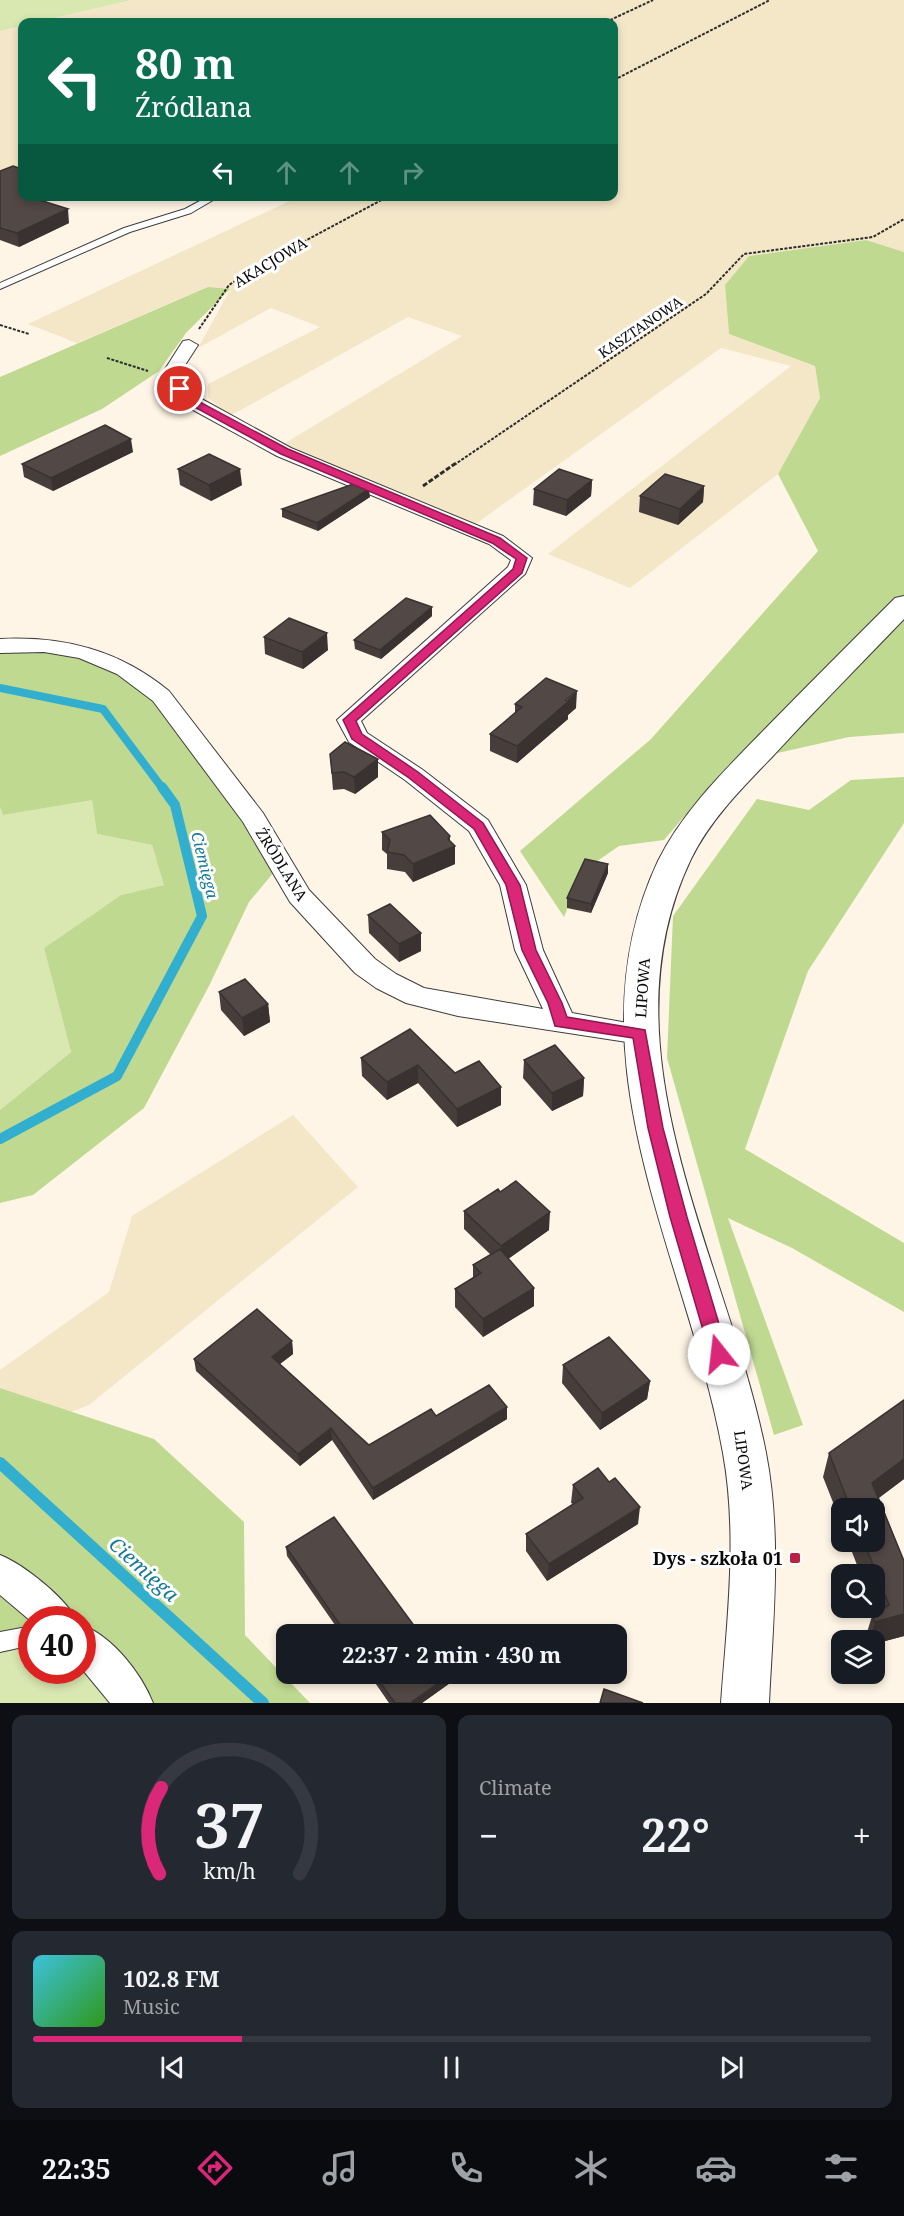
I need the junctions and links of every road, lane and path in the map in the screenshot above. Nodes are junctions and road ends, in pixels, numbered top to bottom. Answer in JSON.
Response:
{"nodes":[{"id":1,"x":653,"y":0,"type":"edge"},
{"id":2,"x":770,"y":0,"type":"edge"},
{"id":3,"x":615,"y":18,"type":"edge"},
{"id":4,"x":618,"y":78,"type":"edge"},
{"id":5,"x":207,"y":201,"type":"edge"},
{"id":6,"x":380,"y":201,"type":"edge"},
{"id":7,"x":904,"y":219,"type":"edge"},
{"id":8,"x":0,"y":286,"type":"edge"},
{"id":9,"x":0,"y":325,"type":"edge"},
{"id":10,"x":29,"y":334,"type":"dead end"},
{"id":11,"x":189,"y":345,"type":"joint"},
{"id":12,"x":107,"y":357,"type":"dead end"},
{"id":13,"x":169,"y":376,"type":"junction"},
{"id":14,"x":402,"y":500,"type":"junction"},
{"id":15,"x":904,"y":604,"type":"edge"},
{"id":16,"x":0,"y":646,"type":"edge"},
{"id":17,"x":560,"y":1022,"type":"junction"},
{"id":18,"x":640,"y":1034,"type":"junction"},
{"id":19,"x":0,"y":1572,"type":"edge"},
{"id":20,"x":40,"y":1606,"type":"edge"},
{"id":21,"x":18,"y":1638,"type":"edge"},
{"id":22,"x":0,"y":1642,"type":"edge"},
{"id":23,"x":96,"y":1656,"type":"edge"},
{"id":24,"x":134,"y":1703,"type":"edge"},
{"id":25,"x":746,"y":1703,"type":"edge"}],
"edges":[{"from":1,"to":3,"type":"path"},
{"from":2,"to":4,"type":"path"},
{"from":5,"to":8,"type":"lane"},
{"from":6,"to":11,"type":"path","name":"AKACJOWA"},
{"from":7,"to":14,"type":"path","name":"KASZTANOWA"},
{"from":9,"to":10,"type":"path"},
{"from":11,"to":13,"type":"street"},
{"from":12,"to":13,"type":"path"},
{"from":13,"to":14,"type":"street"},
{"from":14,"to":17,"type":"street"},
{"from":15,"to":18,"type":"street","name":"LIPOWA"},
{"from":16,"to":17,"type":"street","name":"ŹRÓDLANA"},
{"from":17,"to":18,"type":"street","name":"ŹRÓDLANA"},
{"from":18,"to":25,"type":"street","name":"LIPOWA"},
{"from":19,"to":20,"type":"street"},
{"from":21,"to":22,"type":"lane"},
{"from":23,"to":24,"type":"street"}]}
